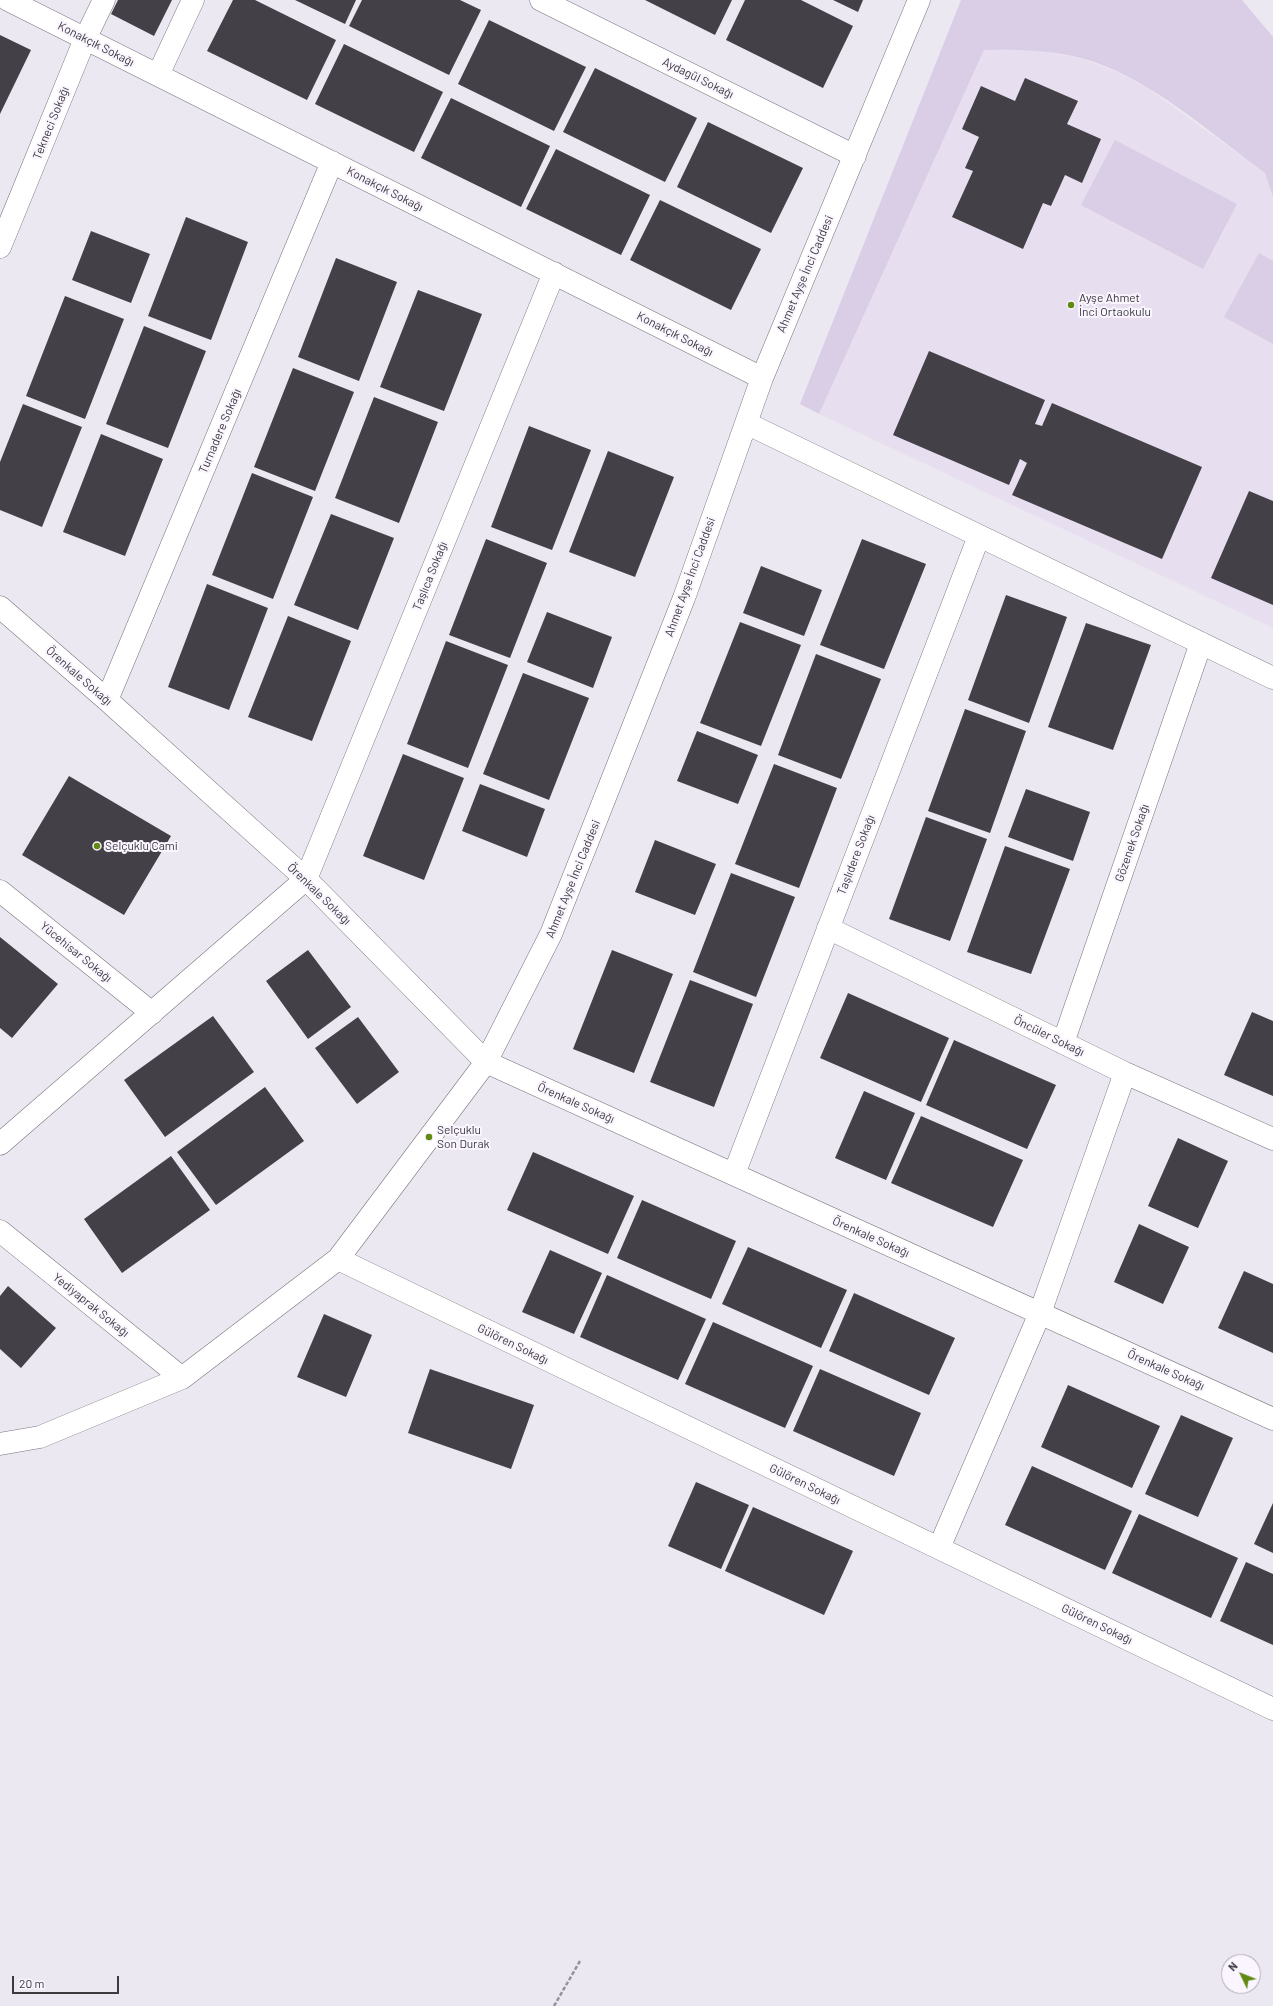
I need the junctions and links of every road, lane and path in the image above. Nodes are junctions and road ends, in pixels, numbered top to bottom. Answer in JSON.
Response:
{"nodes":[{"id":1,"x":8,"y":0,"type":"edge"},
{"id":2,"x":104,"y":0,"type":"edge"},
{"id":3,"x":193,"y":0,"type":"edge"},
{"id":4,"x":541,"y":0,"type":"edge"},
{"id":5,"x":919,"y":0,"type":"edge"},
{"id":6,"x":85,"y":39,"type":"junction"},
{"id":7,"x":158,"y":75,"type":"junction"},
{"id":8,"x":855,"y":156,"type":"junction"},
{"id":9,"x":332,"y":162,"type":"junction"},
{"id":10,"x":0,"y":248,"type":"edge"},
{"id":11,"x":554,"y":274,"type":"junction"},
{"id":12,"x":762,"y":378,"type":"junction"},
{"id":13,"x":746,"y":423,"type":"junction"},
{"id":14,"x":978,"y":536,"type":"junction"},
{"id":15,"x":0,"y":607,"type":"edge"},
{"id":16,"x":1201,"y":643,"type":"junction"},
{"id":17,"x":1273,"y":678,"type":"edge"},
{"id":18,"x":107,"y":700,"type":"junction"},
{"id":19,"x":306,"y":879,"type":"junction"},
{"id":20,"x":0,"y":891,"type":"edge"},
{"id":21,"x":828,"y":928,"type":"junction"},
{"id":22,"x":152,"y":1013,"type":"junction"},
{"id":23,"x":1063,"y":1044,"type":"junction"},
{"id":24,"x":486,"y":1062,"type":"junction"},
{"id":25,"x":1125,"y":1073,"type":"junction"},
{"id":26,"x":1273,"y":1138,"type":"edge"},
{"id":27,"x":0,"y":1144,"type":"edge"},
{"id":28,"x":734,"y":1174,"type":"junction"},
{"id":29,"x":0,"y":1231,"type":"edge"},
{"id":30,"x":338,"y":1259,"type":"junction"},
{"id":31,"x":1040,"y":1313,"type":"junction"},
{"id":32,"x":182,"y":1378,"type":"junction"},
{"id":33,"x":1273,"y":1419,"type":"edge"},
{"id":34,"x":0,"y":1444,"type":"edge"},
{"id":35,"x":938,"y":1548,"type":"junction"},
{"id":36,"x":1273,"y":1709,"type":"edge"},
{"id":37,"x":580,"y":1961,"type":"dead end"},
{"id":38,"x":554,"y":2006,"type":"edge"}],
"edges":[{"from":1,"to":6,"type":"street","name":"Konakçık Sokağı"},
{"from":2,"to":6,"type":"street","name":"Tekneci Sokağı"},
{"from":3,"to":7,"type":"street"},
{"from":4,"to":8,"type":"street","name":"Aydagül Sokağı"},
{"from":5,"to":8,"type":"street","name":"Ahmet Ayşe İnci Caddesi"},
{"from":6,"to":7,"type":"street","name":"Konakçık Sokağı"},
{"from":6,"to":10,"type":"street","name":"Tekneci Sokağı"},
{"from":7,"to":9,"type":"street","name":"Konakçık Sokağı"},
{"from":8,"to":12,"type":"street","name":"Ahmet Ayşe İnci Caddesi"},
{"from":9,"to":11,"type":"street","name":"Konakçık Sokağı"},
{"from":9,"to":18,"type":"street","name":"Turnadere Sokağı"},
{"from":11,"to":12,"type":"street","name":"Konakçık Sokağı"},
{"from":11,"to":19,"type":"street","name":"Taşlıca Sokağı"},
{"from":12,"to":13,"type":"street","name":"Ahmet Ayşe İnci Caddesi"},
{"from":13,"to":14,"type":"street"},
{"from":13,"to":24,"type":"street","name":"Ahmet Ayşe İnci Caddesi"},
{"from":14,"to":16,"type":"street"},
{"from":14,"to":21,"type":"street","name":"Taşlıdere Sokağı"},
{"from":15,"to":18,"type":"street","name":"Örenkale Sokağı"},
{"from":16,"to":17,"type":"street"},
{"from":16,"to":23,"type":"street","name":"Gözenek Sokağı"},
{"from":18,"to":19,"type":"street","name":"Örenkale Sokağı"},
{"from":19,"to":22,"type":"street"},
{"from":19,"to":24,"type":"street","name":"Örenkale Sokağı"},
{"from":20,"to":22,"type":"street","name":"Yücehisar Sokağı"},
{"from":21,"to":23,"type":"street","name":"Öncüler Sokağı"},
{"from":21,"to":28,"type":"street","name":"Taşlıdere Sokağı"},
{"from":22,"to":27,"type":"street"},
{"from":23,"to":25,"type":"street","name":"Öncüler Sokağı"},
{"from":24,"to":28,"type":"street","name":"Örenkale Sokağı"},
{"from":24,"to":30,"type":"street","name":"Ahmet Ayşe İnci Caddesi"},
{"from":25,"to":26,"type":"street","name":"Öncüler Sokağı"},
{"from":25,"to":31,"type":"street"},
{"from":28,"to":31,"type":"street","name":"Örenkale Sokağı"},
{"from":29,"to":32,"type":"street","name":"Yediyaprak Sokağı"},
{"from":30,"to":32,"type":"street","name":"Ahmet Ayşe İnci Caddesi"},
{"from":30,"to":35,"type":"street","name":"Gülören Sokağı"},
{"from":31,"to":33,"type":"street","name":"Örenkale Sokağı"},
{"from":31,"to":35,"type":"street"},
{"from":32,"to":34,"type":"street","name":"Ahmet Ayşe İnci Caddesi"},
{"from":35,"to":36,"type":"street","name":"Gülören Sokağı"},
{"from":37,"to":38,"type":"path"}]}
